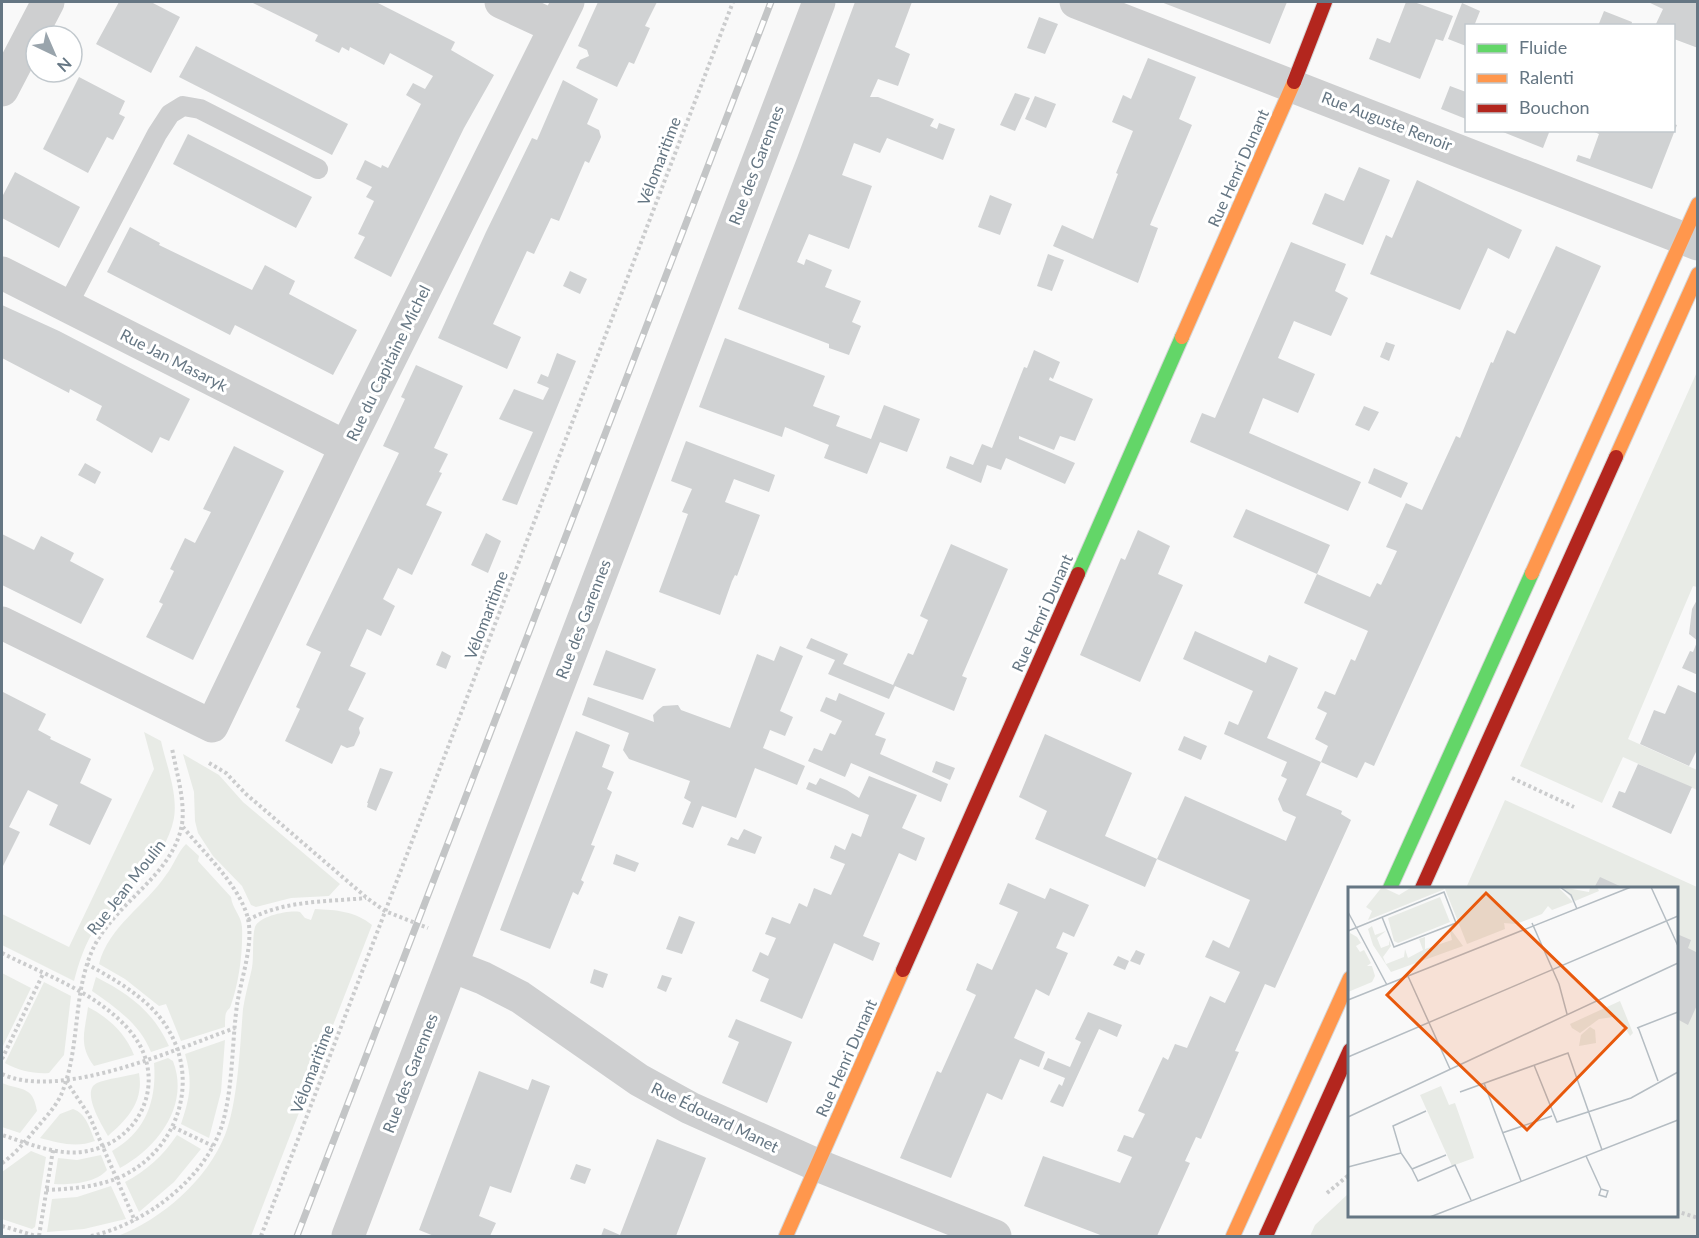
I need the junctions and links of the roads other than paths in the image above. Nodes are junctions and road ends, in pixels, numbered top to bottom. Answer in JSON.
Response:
{"nodes":[{"id":1,"x":48,"y":2,"type":"edge"},
{"id":2,"x":501,"y":2,"type":"edge"},
{"id":3,"x":819,"y":2,"type":"edge"},
{"id":4,"x":1076,"y":2,"type":"edge"},
{"id":5,"x":1324,"y":2,"type":"edge"},
{"id":6,"x":561,"y":14,"type":"edge"},
{"id":7,"x":1293,"y":85,"type":"junction"},
{"id":8,"x":2,"y":90,"type":"edge"},
{"id":9,"x":318,"y":169,"type":"dead end"},
{"id":10,"x":1698,"y":204,"type":"edge"},
{"id":11,"x":1690,"y":241,"type":"edge"},
{"id":12,"x":2,"y":273,"type":"edge"},
{"id":13,"x":1698,"y":274,"type":"edge"},
{"id":14,"x":67,"y":306,"type":"junction"},
{"id":15,"x":346,"y":447,"type":"junction"},
{"id":16,"x":2,"y":623,"type":"edge"},
{"id":17,"x":1390,"y":887,"type":"edge"},
{"id":18,"x":1422,"y":887,"type":"edge"},
{"id":19,"x":456,"y":952,"type":"junction"},
{"id":20,"x":1348,"y":982,"type":"edge"},
{"id":21,"x":1348,"y":1054,"type":"edge"},
{"id":22,"x":817,"y":1165,"type":"junction"},
{"id":23,"x":348,"y":1236,"type":"edge"},
{"id":24,"x":786,"y":1236,"type":"edge"},
{"id":25,"x":995,"y":1236,"type":"edge"},
{"id":26,"x":1233,"y":1236,"type":"edge"},
{"id":27,"x":1266,"y":1236,"type":"edge"}],
"edges":[{"from":1,"to":8,"type":"street"},
{"from":2,"to":6,"type":"street"},
{"from":3,"to":19,"type":"street","name":"Rue des Garennes"},
{"from":4,"to":7,"type":"street","name":"Rue Auguste Renoir"},
{"from":5,"to":7,"type":"main road","name":"Rue Henri Dunant"},
{"from":6,"to":15,"type":"street","name":"Rue du Capitaine Michel"},
{"from":7,"to":11,"type":"street","name":"Rue Auguste Renoir"},
{"from":7,"to":22,"type":"main road","name":"Rue Henri Dunant"},
{"from":9,"to":14,"type":"lane"},
{"from":10,"to":11,"type":"main road"},
{"from":11,"to":17,"type":"main road"},
{"from":12,"to":14,"type":"street","name":"Rue Jan Masaryk"},
{"from":13,"to":18,"type":"main road"},
{"from":14,"to":15,"type":"street","name":"Rue Jan Masaryk"},
{"from":15,"to":16,"type":"street","name":"Rue du Capitaine Michel"},
{"from":19,"to":22,"type":"street","name":"Rue Édouard Manet"},
{"from":19,"to":23,"type":"street","name":"Rue des Garennes"},
{"from":20,"to":26,"type":"main road"},
{"from":21,"to":27,"type":"main road"},
{"from":22,"to":24,"type":"main road","name":"Rue Henri Dunant"},
{"from":22,"to":25,"type":"street","name":"Rue Édouard Manet"}]}
